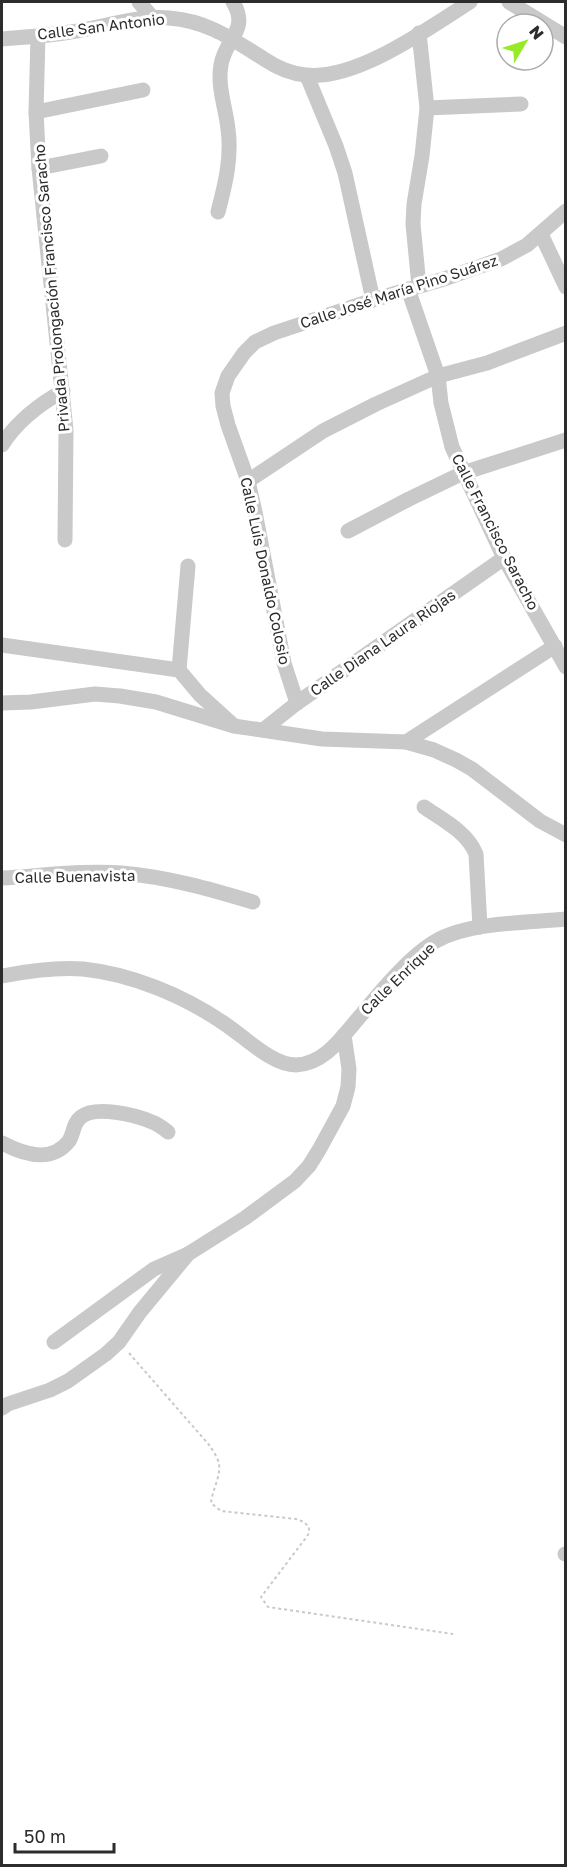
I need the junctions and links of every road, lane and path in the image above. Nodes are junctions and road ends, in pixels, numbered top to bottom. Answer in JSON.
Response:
{"nodes":[{"id":1,"x":139,"y":2,"type":"edge"},
{"id":2,"x":233,"y":2,"type":"edge"},
{"id":3,"x":470,"y":2,"type":"edge"},
{"id":4,"x":509,"y":2,"type":"edge"},
{"id":5,"x":152,"y":17,"type":"junction"},
{"id":6,"x":419,"y":33,"type":"junction"},
{"id":7,"x":38,"y":36,"type":"junction"},
{"id":8,"x":566,"y":37,"type":"edge"},
{"id":9,"x":232,"y":38,"type":"junction"},
{"id":10,"x":2,"y":39,"type":"edge"},
{"id":11,"x":307,"y":76,"type":"junction"},
{"id":12,"x":143,"y":90,"type":"dead end"},
{"id":13,"x":521,"y":104,"type":"dead end"},
{"id":14,"x":427,"y":108,"type":"junction"},
{"id":15,"x":36,"y":112,"type":"junction"},
{"id":16,"x":101,"y":156,"type":"dead end"},
{"id":17,"x":39,"y":168,"type":"junction"},
{"id":18,"x":566,"y":211,"type":"edge"},
{"id":19,"x":218,"y":212,"type":"dead end"},
{"id":20,"x":541,"y":234,"type":"junction"},
{"id":21,"x":413,"y":287,"type":"junction"},
{"id":22,"x":566,"y":287,"type":"edge"},
{"id":23,"x":373,"y":300,"type":"junction"},
{"id":24,"x":566,"y":333,"type":"edge"},
{"id":25,"x":255,"y":342,"type":"joint"},
{"id":26,"x":438,"y":376,"type":"junction"},
{"id":27,"x":63,"y":391,"type":"junction"},
{"id":28,"x":566,"y":440,"type":"edge"},
{"id":29,"x":2,"y":446,"type":"edge"},
{"id":30,"x":463,"y":473,"type":"junction"},
{"id":31,"x":248,"y":481,"type":"junction"},
{"id":32,"x":348,"y":531,"type":"dead end"},
{"id":33,"x":65,"y":540,"type":"dead end"},
{"id":34,"x":504,"y":558,"type":"junction"},
{"id":35,"x":188,"y":566,"type":"dead end"},
{"id":36,"x":2,"y":645,"type":"edge"},
{"id":37,"x":555,"y":646,"type":"junction"},
{"id":38,"x":566,"y":667,"type":"edge"},
{"id":39,"x":179,"y":670,"type":"junction"},
{"id":40,"x":2,"y":703,"type":"edge"},
{"id":41,"x":297,"y":703,"type":"junction"},
{"id":42,"x":234,"y":726,"type":"junction"},
{"id":43,"x":262,"y":730,"type":"junction"},
{"id":44,"x":406,"y":742,"type":"junction"},
{"id":45,"x":424,"y":807,"type":"dead end"},
{"id":46,"x":566,"y":835,"type":"edge"},
{"id":47,"x":2,"y":878,"type":"edge"},
{"id":48,"x":253,"y":902,"type":"dead end"},
{"id":49,"x":566,"y":919,"type":"edge"},
{"id":50,"x":480,"y":927,"type":"junction"},
{"id":51,"x":2,"y":976,"type":"edge"},
{"id":52,"x":344,"y":1035,"type":"junction"},
{"id":53,"x":168,"y":1132,"type":"dead end"},
{"id":54,"x":2,"y":1143,"type":"edge"},
{"id":55,"x":188,"y":1254,"type":"junction"},
{"id":56,"x":119,"y":1341,"type":"junction"},
{"id":57,"x":54,"y":1342,"type":"dead end"},
{"id":58,"x":2,"y":1408,"type":"edge"},
{"id":59,"x":453,"y":1634,"type":"dead end"}],
"edges":[{"from":1,"to":5,"type":"street"},
{"from":2,"to":9,"type":"street"},
{"from":3,"to":6,"type":"street"},
{"from":4,"to":8,"type":"street"},
{"from":5,"to":7,"type":"street","name":"Calle San Antonio"},
{"from":5,"to":9,"type":"street","name":"Calle San Antonio"},
{"from":6,"to":11,"type":"street"},
{"from":6,"to":14,"type":"street","name":"Calle Francisco Saracho"},
{"from":7,"to":10,"type":"street","name":"Calle San Antonio"},
{"from":7,"to":15,"type":"street","name":"Privada Prolongación Francisco Saracho"},
{"from":9,"to":11,"type":"street","name":"Calle San Antonio"},
{"from":9,"to":19,"type":"street"},
{"from":11,"to":23,"type":"street"},
{"from":12,"to":15,"type":"street"},
{"from":13,"to":14,"type":"street"},
{"from":14,"to":21,"type":"street","name":"Calle Francisco Saracho"},
{"from":15,"to":17,"type":"street","name":"Privada Prolongación Francisco Saracho"},
{"from":16,"to":17,"type":"street"},
{"from":17,"to":27,"type":"street","name":"Privada Prolongación Francisco Saracho"},
{"from":18,"to":20,"type":"street","name":"Calle José María Pino Suárez"},
{"from":20,"to":21,"type":"street","name":"Calle José María Pino Suárez"},
{"from":20,"to":22,"type":"street"},
{"from":21,"to":23,"type":"street","name":"Calle José María Pino Suárez"},
{"from":21,"to":26,"type":"street","name":"Calle Francisco Saracho"},
{"from":23,"to":25,"type":"street","name":"Calle José María Pino Suárez"},
{"from":24,"to":26,"type":"street"},
{"from":25,"to":31,"type":"street","name":"Calle Luis Donaldo Colosio"},
{"from":26,"to":30,"type":"street","name":"Calle Francisco Saracho"},
{"from":26,"to":31,"type":"street"},
{"from":27,"to":29,"type":"street"},
{"from":27,"to":33,"type":"street","name":"Privada Prolongación Francisco Saracho"},
{"from":28,"to":30,"type":"street"},
{"from":30,"to":32,"type":"street"},
{"from":30,"to":34,"type":"street","name":"Calle Francisco Saracho"},
{"from":31,"to":41,"type":"street","name":"Calle Luis Donaldo Colosio"},
{"from":34,"to":37,"type":"street","name":"Calle Francisco Saracho"},
{"from":34,"to":41,"type":"street","name":"Calle Diana Laura Riojas"},
{"from":35,"to":39,"type":"street"},
{"from":36,"to":39,"type":"street"},
{"from":37,"to":38,"type":"street","name":"Calle Francisco Saracho"},
{"from":37,"to":44,"type":"street"},
{"from":39,"to":42,"type":"street"},
{"from":40,"to":42,"type":"street"},
{"from":41,"to":43,"type":"street","name":"Calle Diana Laura Riojas"},
{"from":42,"to":43,"type":"street"},
{"from":43,"to":44,"type":"street"},
{"from":44,"to":46,"type":"street"},
{"from":45,"to":50,"type":"street"},
{"from":47,"to":48,"type":"street","name":"Calle Buenavista"},
{"from":49,"to":50,"type":"street","name":"Calle Enrique"},
{"from":50,"to":52,"type":"street","name":"Calle Enrique"},
{"from":51,"to":52,"type":"street","name":"Calle Enrique"},
{"from":52,"to":55,"type":"street"},
{"from":53,"to":54,"type":"street"},
{"from":55,"to":56,"type":"street"},
{"from":55,"to":57,"type":"street"},
{"from":56,"to":58,"type":"street"},
{"from":56,"to":59,"type":"path"}]}
